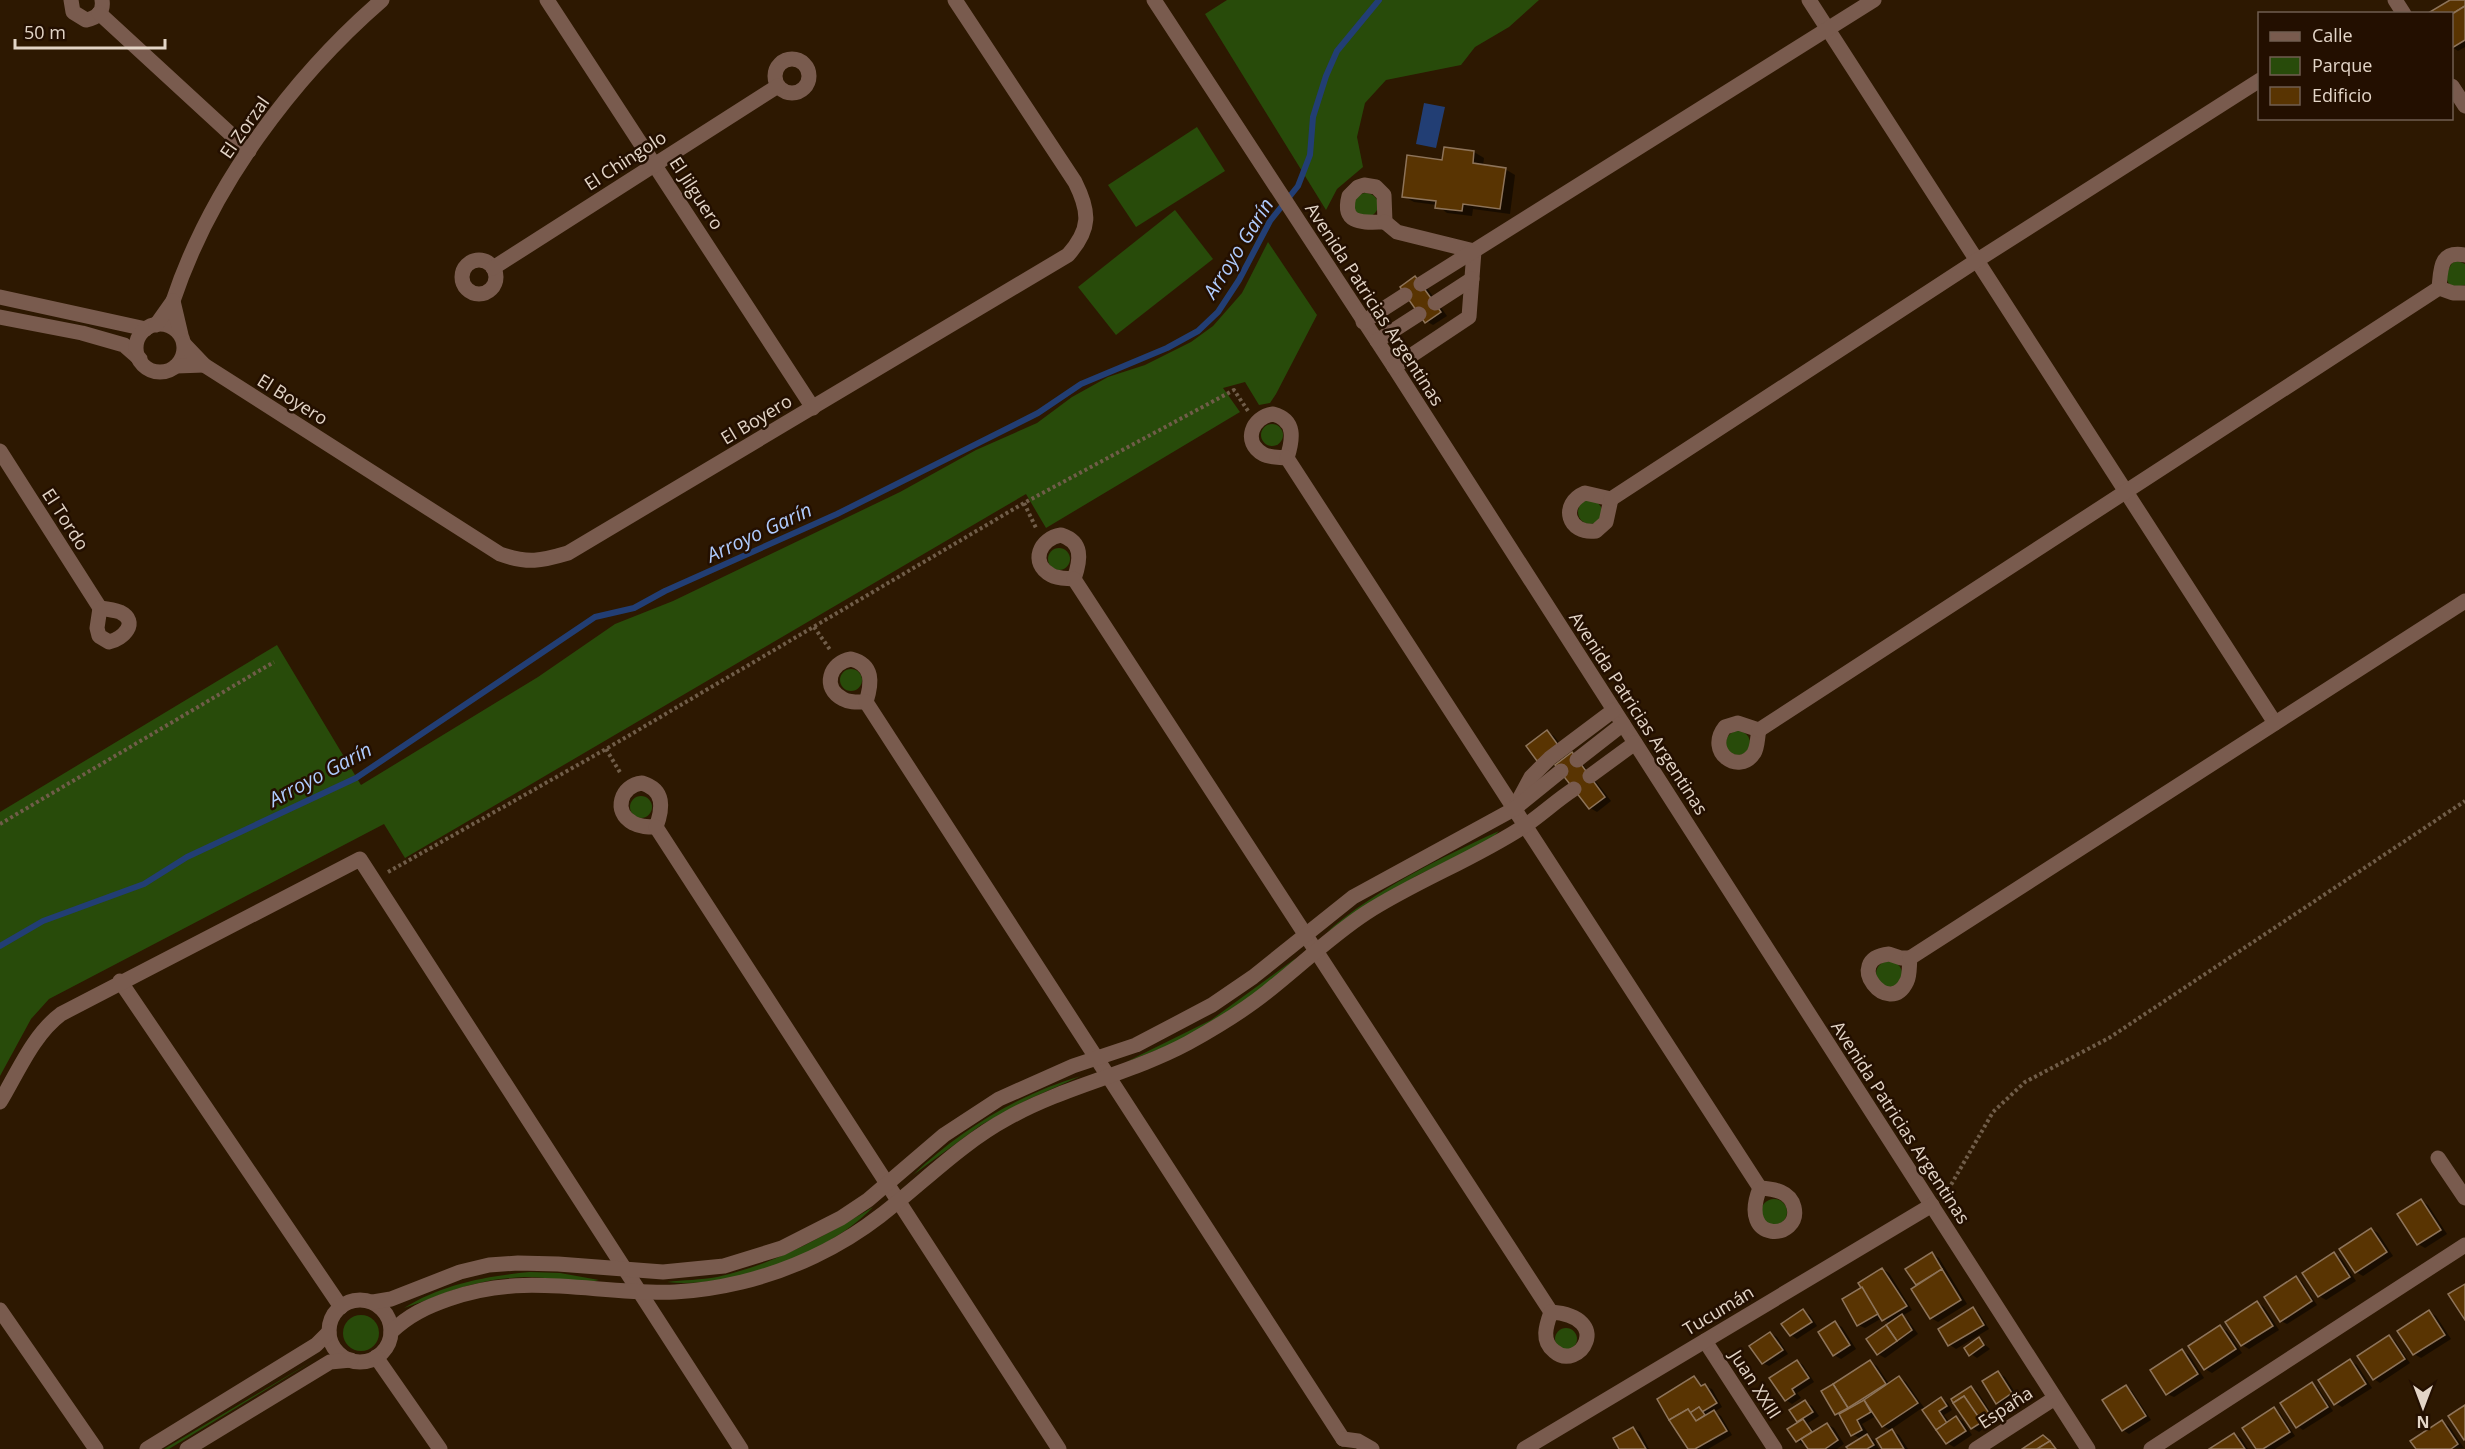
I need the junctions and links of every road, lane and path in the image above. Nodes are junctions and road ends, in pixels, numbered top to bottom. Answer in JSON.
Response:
{"nodes":[{"id":1,"x":71,"y":0,"type":"edge"},
{"id":2,"x":382,"y":0,"type":"edge"},
{"id":3,"x":548,"y":0,"type":"edge"},
{"id":4,"x":955,"y":0,"type":"edge"},
{"id":5,"x":1154,"y":0,"type":"edge"},
{"id":6,"x":1809,"y":0,"type":"edge"},
{"id":7,"x":1874,"y":0,"type":"edge"},
{"id":8,"x":101,"y":7,"type":"edge"},
{"id":9,"x":1828,"y":29,"type":"junction"},
{"id":10,"x":2258,"y":81,"type":"edge"},
{"id":11,"x":778,"y":86,"type":"dead end"},
{"id":12,"x":2453,"y":89,"type":"edge"},
{"id":13,"x":2465,"y":106,"type":"edge"},
{"id":14,"x":249,"y":151,"type":"junction"},
{"id":15,"x":654,"y":164,"type":"junction"},
{"id":16,"x":1385,"y":222,"type":"dead end"},
{"id":17,"x":1474,"y":250,"type":"junction"},
{"id":18,"x":2465,"y":255,"type":"edge"},
{"id":19,"x":1976,"y":261,"type":"junction"},
{"id":20,"x":493,"y":268,"type":"dead end"},
{"id":21,"x":1472,"y":279,"type":"junction"},
{"id":22,"x":1421,"y":284,"type":"dead end"},
{"id":23,"x":2439,"y":288,"type":"junction"},
{"id":24,"x":2465,"y":292,"type":"edge"},
{"id":25,"x":1405,"y":294,"type":"dead end"},
{"id":26,"x":0,"y":297,"type":"edge"},
{"id":27,"x":173,"y":301,"type":"junction"},
{"id":28,"x":1435,"y":303,"type":"dead end"},
{"id":29,"x":1419,"y":314,"type":"dead end"},
{"id":30,"x":0,"y":317,"type":"edge"},
{"id":31,"x":1363,"y":321,"type":"junction"},
{"id":32,"x":151,"y":326,"type":"junction"},
{"id":33,"x":182,"y":340,"type":"junction"},
{"id":34,"x":1377,"y":342,"type":"junction"},
{"id":35,"x":140,"y":359,"type":"junction"},
{"id":36,"x":176,"y":366,"type":"junction"},
{"id":37,"x":204,"y":366,"type":"junction"},
{"id":38,"x":1394,"y":368,"type":"junction"},
{"id":39,"x":813,"y":408,"type":"junction"},
{"id":40,"x":1255,"y":422,"type":"junction"},
{"id":41,"x":0,"y":451,"type":"edge"},
{"id":42,"x":1287,"y":458,"type":"junction"},
{"id":43,"x":2126,"y":492,"type":"junction"},
{"id":44,"x":1611,"y":499,"type":"dead end"},
{"id":45,"x":1024,"y":503,"type":"junction"},
{"id":46,"x":1043,"y":543,"type":"junction"},
{"id":47,"x":1074,"y":579,"type":"junction"},
{"id":48,"x":2465,"y":601,"type":"edge"},
{"id":49,"x":100,"y":608,"type":"dead end"},
{"id":50,"x":814,"y":627,"type":"junction"},
{"id":51,"x":274,"y":662,"type":"dead end"},
{"id":52,"x":839,"y":663,"type":"junction"},
{"id":53,"x":866,"y":702,"type":"junction"},
{"id":54,"x":1614,"y":710,"type":"junction"},
{"id":55,"x":2275,"y":723,"type":"junction"},
{"id":56,"x":1623,"y":724,"type":"junction"},
{"id":57,"x":1759,"y":730,"type":"dead end"},
{"id":58,"x":1635,"y":743,"type":"junction"},
{"id":59,"x":606,"y":749,"type":"junction"},
{"id":60,"x":1577,"y":760,"type":"dead end"},
{"id":61,"x":1561,"y":771,"type":"dead end"},
{"id":62,"x":1590,"y":776,"type":"dead end"},
{"id":63,"x":630,"y":787,"type":"junction"},
{"id":64,"x":1574,"y":789,"type":"dead end"},
{"id":65,"x":2465,"y":801,"type":"edge"},
{"id":66,"x":1514,"y":809,"type":"junction"},
{"id":67,"x":0,"y":824,"type":"edge"},
{"id":68,"x":1525,"y":826,"type":"junction"},
{"id":69,"x":656,"y":827,"type":"junction"},
{"id":70,"x":375,"y":880,"type":"junction"},
{"id":71,"x":1305,"y":934,"type":"junction"},
{"id":72,"x":1316,"y":951,"type":"junction"},
{"id":73,"x":1910,"y":958,"type":"dead end"},
{"id":74,"x":120,"y":981,"type":"junction"},
{"id":75,"x":1097,"y":1058,"type":"junction"},
{"id":76,"x":1108,"y":1076,"type":"junction"},
{"id":77,"x":0,"y":1102,"type":"edge"},
{"id":78,"x":2438,"y":1158,"type":"dead end"},
{"id":79,"x":887,"y":1183,"type":"junction"},
{"id":80,"x":1760,"y":1188,"type":"dead end"},
{"id":81,"x":2465,"y":1198,"type":"edge"},
{"id":82,"x":898,"y":1201,"type":"junction"},
{"id":83,"x":1932,"y":1205,"type":"junction"},
{"id":84,"x":2465,"y":1245,"type":"edge"},
{"id":85,"x":625,"y":1269,"type":"junction"},
{"id":86,"x":638,"y":1290,"type":"junction"},
{"id":87,"x":373,"y":1302,"type":"junction"},
{"id":88,"x":341,"y":1307,"type":"junction"},
{"id":89,"x":0,"y":1310,"type":"edge"},
{"id":90,"x":1551,"y":1312,"type":"dead end"},
{"id":91,"x":329,"y":1332,"type":"junction"},
{"id":92,"x":391,"y":1332,"type":"junction"},
{"id":93,"x":1705,"y":1341,"type":"junction"},
{"id":94,"x":376,"y":1357,"type":"junction"},
{"id":95,"x":351,"y":1360,"type":"junction"},
{"id":96,"x":2055,"y":1398,"type":"junction"},
{"id":97,"x":1341,"y":1444,"type":"edge"},
{"id":98,"x":96,"y":1449,"type":"edge"},
{"id":99,"x":147,"y":1449,"type":"edge"},
{"id":100,"x":187,"y":1449,"type":"edge"},
{"id":101,"x":440,"y":1449,"type":"edge"},
{"id":102,"x":741,"y":1449,"type":"edge"},
{"id":103,"x":1059,"y":1449,"type":"edge"},
{"id":104,"x":1372,"y":1449,"type":"edge"},
{"id":105,"x":1524,"y":1449,"type":"edge"},
{"id":106,"x":1775,"y":1449,"type":"edge"},
{"id":107,"x":1976,"y":1449,"type":"edge"},
{"id":108,"x":2088,"y":1449,"type":"edge"},
{"id":109,"x":2151,"y":1449,"type":"edge"}],
"edges":[{"from":1,"to":8,"type":"street"},
{"from":2,"to":14,"type":"street","name":"El Zorzal"},
{"from":3,"to":15,"type":"street","name":"El Jilguero"},
{"from":4,"to":39,"type":"street","name":"El Boyero"},
{"from":5,"to":31,"type":"street","name":"Avenida Patricias Argentinas"},
{"from":6,"to":9,"type":"street"},
{"from":7,"to":9,"type":"street"},
{"from":8,"to":14,"type":"street"},
{"from":9,"to":17,"type":"street"},
{"from":9,"to":19,"type":"street"},
{"from":10,"to":19,"type":"street"},
{"from":11,"to":15,"type":"street","name":"El Chingolo"},
{"from":12,"to":13,"type":"street"},
{"from":14,"to":27,"type":"street","name":"El Zorzal"},
{"from":15,"to":20,"type":"street","name":"El Chingolo"},
{"from":15,"to":39,"type":"street","name":"El Jilguero"},
{"from":16,"to":17,"type":"street"},
{"from":17,"to":21,"type":"street"},
{"from":17,"to":22,"type":"street"},
{"from":18,"to":23,"type":"street"},
{"from":19,"to":43,"type":"street"},
{"from":19,"to":44,"type":"street"},
{"from":21,"to":28,"type":"street"},
{"from":21,"to":38,"type":"street"},
{"from":23,"to":24,"type":"street"},
{"from":23,"to":43,"type":"street"},
{"from":25,"to":31,"type":"street"},
{"from":26,"to":32,"type":"street"},
{"from":27,"to":32,"type":"street","name":"El Zorzal"},
{"from":27,"to":33,"type":"street"},
{"from":29,"to":34,"type":"street"},
{"from":30,"to":35,"type":"street"},
{"from":31,"to":34,"type":"street","name":"Avenida Patricias Argentinas"},
{"from":32,"to":33,"type":"street"},
{"from":32,"to":35,"type":"street"},
{"from":33,"to":36,"type":"street"},
{"from":33,"to":37,"type":"street","name":"El Boyero"},
{"from":34,"to":38,"type":"street","name":"Avenida Patricias Argentinas"},
{"from":35,"to":36,"type":"street"},
{"from":36,"to":37,"type":"street"},
{"from":37,"to":39,"type":"street","name":"El Boyero"},
{"from":38,"to":54,"type":"street","name":"Avenida Patricias Argentinas"},
{"from":40,"to":42,"type":"street"},
{"from":40,"to":42,"type":"street"},
{"from":40,"to":45,"type":"path"},
{"from":41,"to":49,"type":"street","name":"El Tordo"},
{"from":42,"to":66,"type":"street"},
{"from":43,"to":55,"type":"street"},
{"from":43,"to":57,"type":"street"},
{"from":45,"to":46,"type":"path"},
{"from":45,"to":50,"type":"path"},
{"from":46,"to":47,"type":"street"},
{"from":46,"to":47,"type":"street"},
{"from":47,"to":71,"type":"street"},
{"from":48,"to":55,"type":"street"},
{"from":50,"to":52,"type":"path"},
{"from":50,"to":59,"type":"path"},
{"from":51,"to":67,"type":"path"},
{"from":52,"to":53,"type":"street"},
{"from":52,"to":53,"type":"street"},
{"from":53,"to":75,"type":"street"},
{"from":54,"to":56,"type":"street","name":"Avenida Patricias Argentinas"},
{"from":54,"to":66,"type":"street"},
{"from":55,"to":73,"type":"street"},
{"from":56,"to":58,"type":"street","name":"Avenida Patricias Argentinas"},
{"from":56,"to":60,"type":"street"},
{"from":58,"to":62,"type":"street"},
{"from":58,"to":83,"type":"street","name":"Avenida Patricias Argentinas"},
{"from":59,"to":63,"type":"path"},
{"from":59,"to":70,"type":"path"},
{"from":61,"to":66,"type":"street"},
{"from":63,"to":69,"type":"street"},
{"from":63,"to":69,"type":"street"},
{"from":64,"to":68,"type":"street"},
{"from":65,"to":83,"type":"path"},
{"from":66,"to":68,"type":"street"},
{"from":66,"to":71,"type":"street"},
{"from":68,"to":72,"type":"street"},
{"from":68,"to":80,"type":"street"},
{"from":69,"to":79,"type":"street"},
{"from":70,"to":74,"type":"street"},
{"from":70,"to":85,"type":"street"},
{"from":71,"to":72,"type":"street"},
{"from":71,"to":75,"type":"street"},
{"from":72,"to":76,"type":"street"},
{"from":72,"to":90,"type":"street"},
{"from":74,"to":77,"type":"street"},
{"from":74,"to":88,"type":"street"},
{"from":75,"to":76,"type":"street"},
{"from":75,"to":79,"type":"street"},
{"from":76,"to":82,"type":"street"},
{"from":76,"to":97,"type":"street"},
{"from":78,"to":81,"type":"street"},
{"from":79,"to":82,"type":"street"},
{"from":79,"to":85,"type":"street"},
{"from":82,"to":86,"type":"street"},
{"from":82,"to":103,"type":"street"},
{"from":83,"to":93,"type":"street","name":"Tucumán"},
{"from":83,"to":96,"type":"street","name":"Avenida Patricias Argentinas"},
{"from":84,"to":109,"type":"street"},
{"from":85,"to":86,"type":"street"},
{"from":85,"to":87,"type":"street"},
{"from":86,"to":92,"type":"street"},
{"from":86,"to":102,"type":"street"},
{"from":87,"to":88,"type":"street"},
{"from":87,"to":92,"type":"street"},
{"from":88,"to":91,"type":"street"},
{"from":89,"to":98,"type":"street"},
{"from":91,"to":95,"type":"street"},
{"from":91,"to":99,"type":"street"},
{"from":92,"to":94,"type":"street"},
{"from":93,"to":105,"type":"street","name":"Tucumán"},
{"from":93,"to":106,"type":"street","name":"Juan XXIII"},
{"from":94,"to":95,"type":"street"},
{"from":94,"to":101,"type":"street"},
{"from":95,"to":100,"type":"street"},
{"from":96,"to":107,"type":"street","name":"España"},
{"from":96,"to":108,"type":"street","name":"Avenida Patricias Argentinas"},
{"from":97,"to":104,"type":"street"}]}
